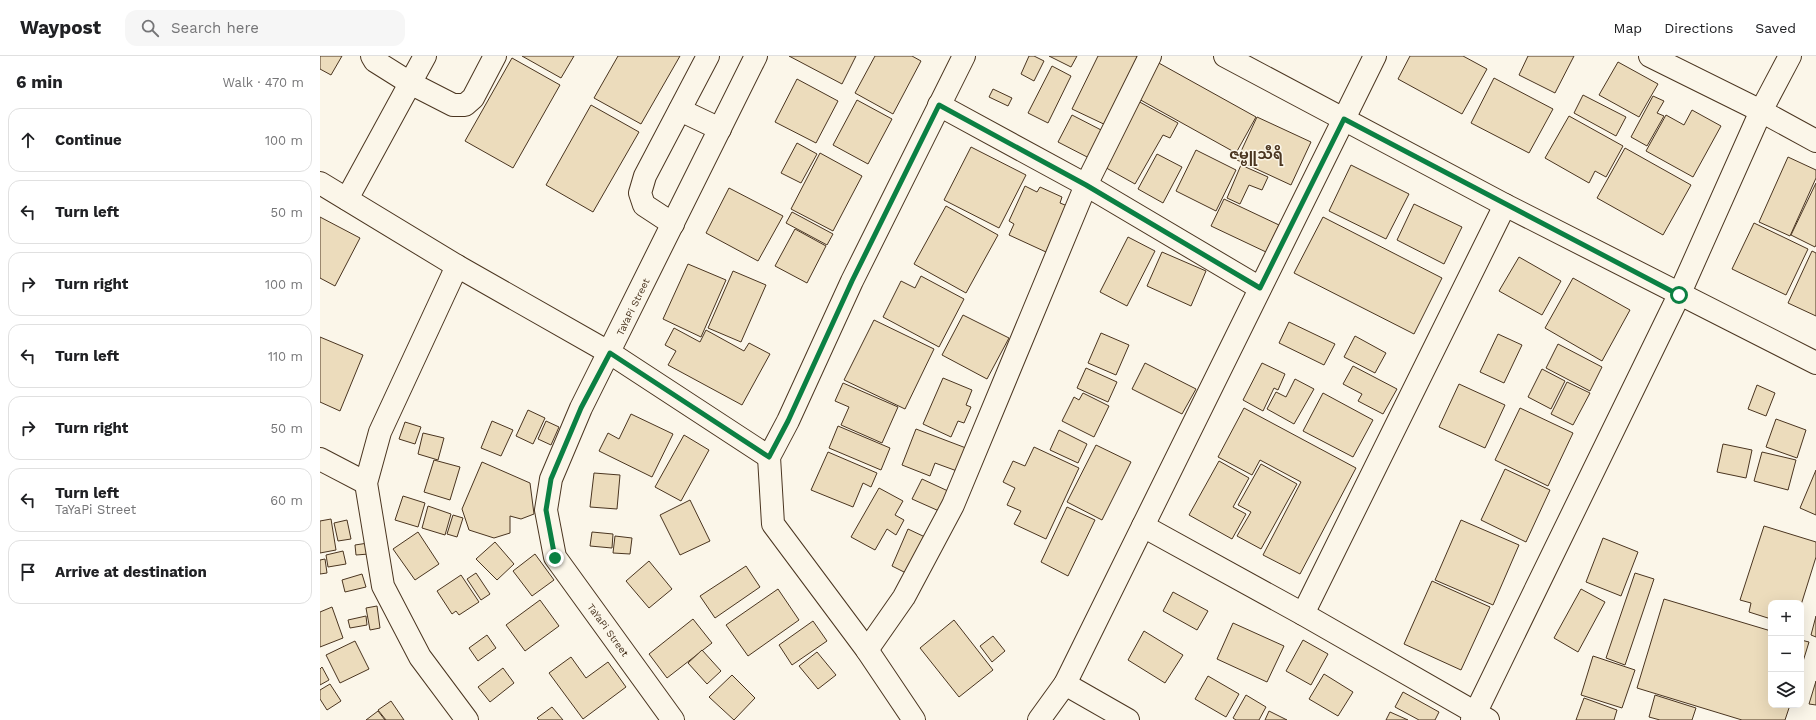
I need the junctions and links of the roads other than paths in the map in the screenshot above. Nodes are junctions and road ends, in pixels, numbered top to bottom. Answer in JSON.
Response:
{"nodes":[{"id":1,"x":372,"y":56,"type":"edge"},
{"id":2,"x":425,"y":56,"type":"edge"},
{"id":3,"x":495,"y":56,"type":"edge"},
{"id":4,"x":708,"y":56,"type":"edge"},
{"id":5,"x":756,"y":56,"type":"edge"},
{"id":6,"x":964,"y":56,"type":"edge"},
{"id":7,"x":1150,"y":56,"type":"edge"},
{"id":8,"x":1225,"y":56,"type":"edge"},
{"id":9,"x":1375,"y":56,"type":"edge"},
{"id":10,"x":1650,"y":56,"type":"edge"},
{"id":11,"x":1790,"y":56,"type":"edge"},
{"id":12,"x":410,"y":83,"type":"junction"},
{"id":13,"x":939,"y":105,"type":"junction"},
{"id":14,"x":680,"y":110,"type":"junction"},
{"id":15,"x":1761,"y":111,"type":"junction"},
{"id":16,"x":1344,"y":119,"type":"junction"},
{"id":17,"x":720,"y":129,"type":"junction"},
{"id":18,"x":1816,"y":141,"type":"edge"},
{"id":19,"x":320,"y":183,"type":"edge"},
{"id":20,"x":1086,"y":185,"type":"junction"},
{"id":21,"x":347,"y":199,"type":"junction"},
{"id":22,"x":1505,"y":205,"type":"junction"},
{"id":23,"x":673,"y":224,"type":"junction"},
{"id":24,"x":457,"y":266,"type":"junction"},
{"id":25,"x":1260,"y":288,"type":"junction"},
{"id":26,"x":1679,"y":295,"type":"junction"},
{"id":27,"x":610,"y":353,"type":"junction"},
{"id":28,"x":1816,"y":363,"type":"edge"},
{"id":29,"x":769,"y":457,"type":"junction"},
{"id":30,"x":320,"y":459,"type":"edge"},
{"id":31,"x":366,"y":483,"type":"junction"},
{"id":32,"x":1143,"y":526,"type":"junction"},
{"id":33,"x":1303,"y":614,"type":"junction"},
{"id":34,"x":867,"y":650,"type":"junction"},
{"id":35,"x":1065,"y":684,"type":"junction"},
{"id":36,"x":1479,"y":717,"type":"edge"},
{"id":37,"x":466,"y":720,"type":"edge"},
{"id":38,"x":673,"y":720,"type":"edge"},
{"id":39,"x":914,"y":720,"type":"edge"},
{"id":40,"x":1039,"y":720,"type":"edge"},
{"id":41,"x":1128,"y":720,"type":"edge"}],
"edges":[{"from":1,"to":12,"type":"street"},
{"from":2,"to":12,"type":"street"},
{"from":3,"to":12,"type":"street"},
{"from":4,"to":14,"type":"street"},
{"from":5,"to":17,"type":"street","name":"TaYaPi Street"},
{"from":6,"to":13,"type":"street"},
{"from":7,"to":20,"type":"street"},
{"from":8,"to":16,"type":"street"},
{"from":9,"to":16,"type":"street"},
{"from":10,"to":15,"type":"street"},
{"from":11,"to":15,"type":"street"},
{"from":12,"to":21,"type":"street"},
{"from":13,"to":20,"type":"street"},
{"from":13,"to":29,"type":"street"},
{"from":14,"to":17,"type":"street"},
{"from":14,"to":23,"type":"street"},
{"from":15,"to":18,"type":"street"},
{"from":15,"to":26,"type":"street"},
{"from":16,"to":22,"type":"street"},
{"from":16,"to":25,"type":"street"},
{"from":17,"to":23,"type":"street","name":"TaYaPi Street"},
{"from":19,"to":21,"type":"street"},
{"from":20,"to":25,"type":"street"},
{"from":20,"to":34,"type":"street"},
{"from":21,"to":24,"type":"street"},
{"from":22,"to":26,"type":"street"},
{"from":22,"to":33,"type":"street"},
{"from":23,"to":27,"type":"street","name":"TaYaPi Street"},
{"from":24,"to":27,"type":"street"},
{"from":24,"to":31,"type":"street"},
{"from":25,"to":32,"type":"street"},
{"from":26,"to":28,"type":"street"},
{"from":26,"to":36,"type":"street"},
{"from":27,"to":29,"type":"street"},
{"from":27,"to":38,"type":"street","name":"TaYaPi Street"},
{"from":29,"to":34,"type":"street"},
{"from":30,"to":31,"type":"street"},
{"from":31,"to":37,"type":"street"},
{"from":32,"to":33,"type":"street"},
{"from":32,"to":35,"type":"street"},
{"from":33,"to":36,"type":"street"},
{"from":34,"to":39,"type":"street"},
{"from":35,"to":40,"type":"street"},
{"from":35,"to":41,"type":"street"}]}
